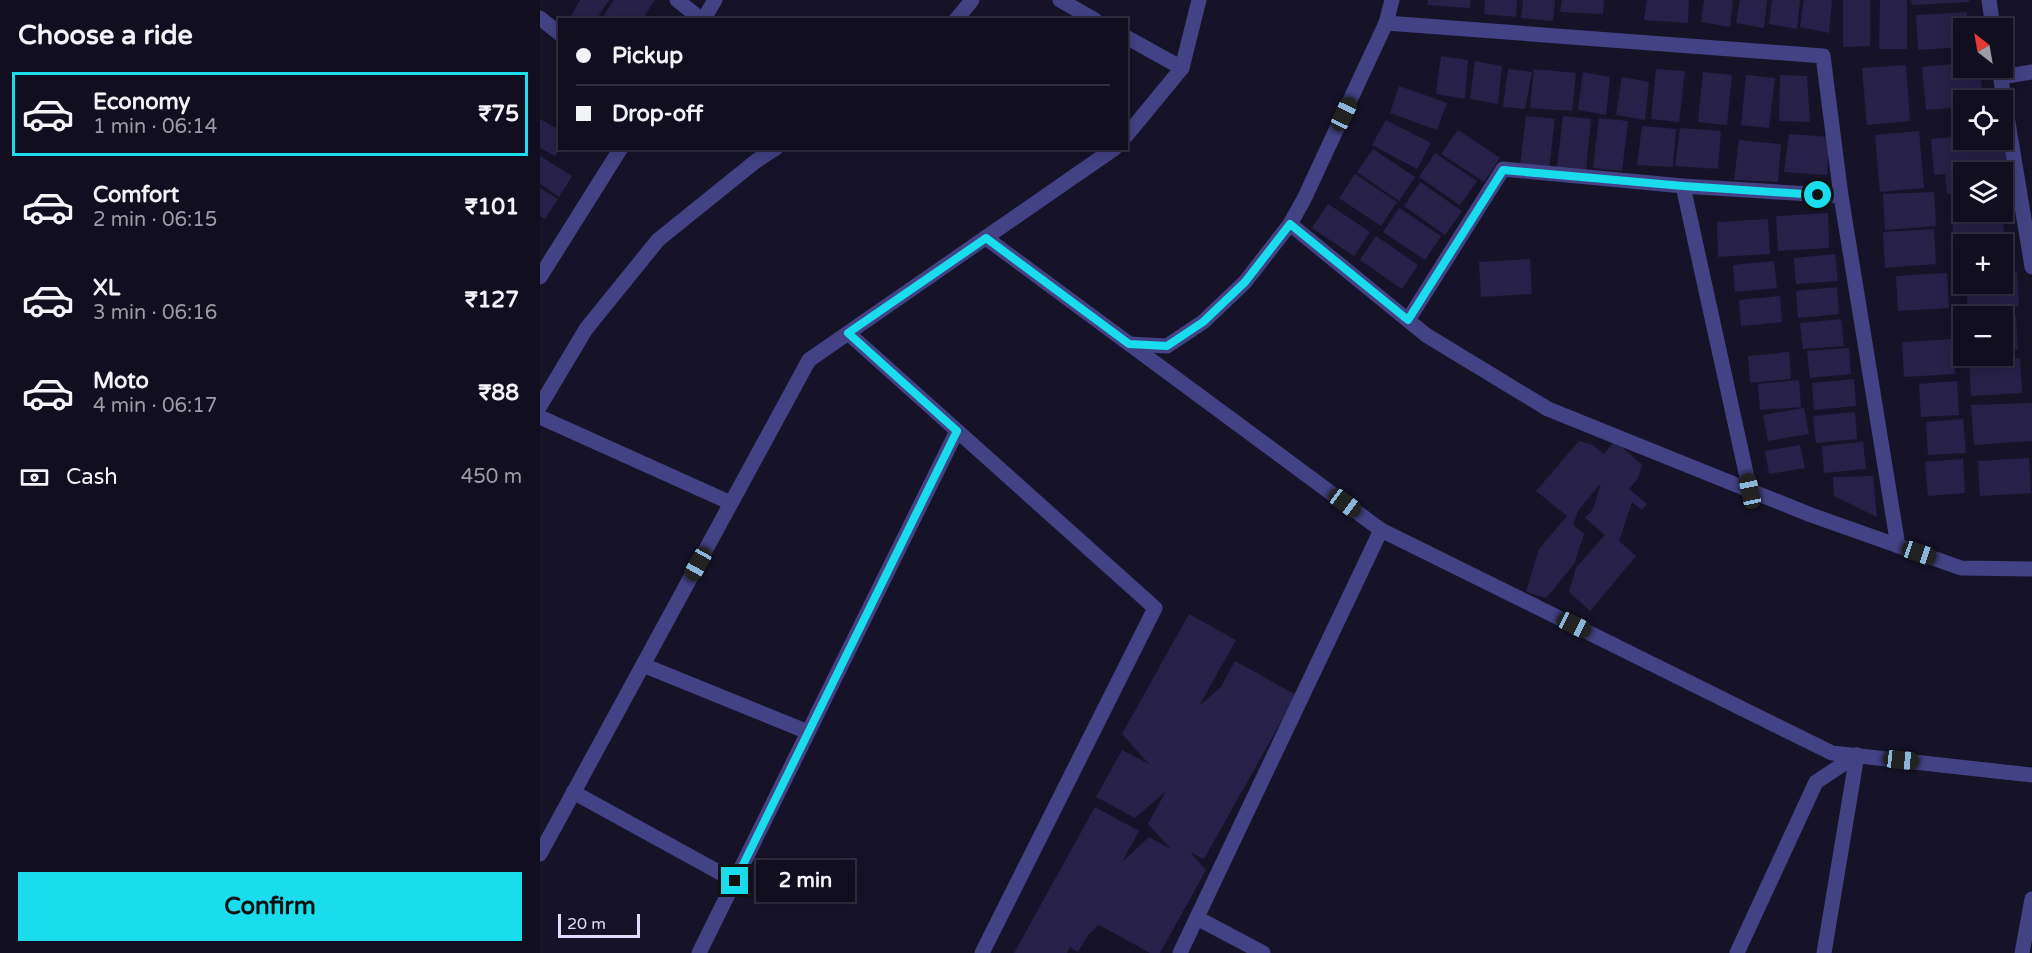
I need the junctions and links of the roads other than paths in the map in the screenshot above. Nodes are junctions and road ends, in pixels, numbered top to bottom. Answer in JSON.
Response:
{"nodes":[{"id":1,"x":677,"y":0,"type":"edge"},
{"id":2,"x":715,"y":0,"type":"edge"},
{"id":3,"x":972,"y":0,"type":"edge"},
{"id":4,"x":1060,"y":0,"type":"edge"},
{"id":5,"x":1199,"y":0,"type":"edge"},
{"id":6,"x":1392,"y":0,"type":"edge"},
{"id":7,"x":1989,"y":0,"type":"edge"},
{"id":8,"x":540,"y":18,"type":"edge"},
{"id":9,"x":700,"y":18,"type":"edge"},
{"id":10,"x":704,"y":18,"type":"edge"},
{"id":11,"x":958,"y":18,"type":"edge"},
{"id":12,"x":1092,"y":18,"type":"edge"},
{"id":13,"x":1992,"y":18,"type":"edge"},
{"id":14,"x":1386,"y":23,"type":"junction"},
{"id":15,"x":558,"y":32,"type":"edge"},
{"id":16,"x":1128,"y":38,"type":"edge"},
{"id":17,"x":1182,"y":68,"type":"junction"},
{"id":18,"x":2013,"y":72,"type":"edge"},
{"id":19,"x":2032,"y":72,"type":"edge"},
{"id":20,"x":2001,"y":78,"type":"edge"},
{"id":21,"x":1128,"y":134,"type":"edge"},
{"id":22,"x":620,"y":150,"type":"edge"},
{"id":23,"x":773,"y":150,"type":"edge"},
{"id":24,"x":1112,"y":150,"type":"edge"},
{"id":25,"x":1683,"y":186,"type":"junction"},
{"id":26,"x":1841,"y":196,"type":"junction"},
{"id":27,"x":2026,"y":197,"type":"edge"},
{"id":28,"x":1290,"y":224,"type":"junction"},
{"id":29,"x":986,"y":238,"type":"junction"},
{"id":30,"x":2032,"y":267,"type":"edge"},
{"id":31,"x":540,"y":277,"type":"edge"},
{"id":32,"x":1408,"y":320,"type":"junction"},
{"id":33,"x":848,"y":333,"type":"junction"},
{"id":34,"x":1129,"y":344,"type":"junction"},
{"id":35,"x":540,"y":406,"type":"edge"},
{"id":36,"x":540,"y":417,"type":"edge"},
{"id":37,"x":957,"y":431,"type":"junction"},
{"id":38,"x":1750,"y":491,"type":"junction"},
{"id":39,"x":731,"y":503,"type":"junction"},
{"id":40,"x":1381,"y":530,"type":"junction"},
{"id":41,"x":1898,"y":546,"type":"junction"},
{"id":42,"x":2032,"y":568,"type":"edge"},
{"id":43,"x":642,"y":665,"type":"junction"},
{"id":44,"x":808,"y":732,"type":"junction"},
{"id":45,"x":1857,"y":755,"type":"junction"},
{"id":46,"x":2032,"y":775,"type":"edge"},
{"id":47,"x":573,"y":792,"type":"junction"},
{"id":48,"x":540,"y":854,"type":"edge"},
{"id":49,"x":735,"y":881,"type":"junction"},
{"id":50,"x":2032,"y":899,"type":"edge"},
{"id":51,"x":1197,"y":918,"type":"junction"},
{"id":52,"x":699,"y":953,"type":"edge"},
{"id":53,"x":982,"y":953,"type":"edge"},
{"id":54,"x":1180,"y":953,"type":"edge"},
{"id":55,"x":1263,"y":953,"type":"edge"},
{"id":56,"x":1737,"y":953,"type":"edge"},
{"id":57,"x":1824,"y":953,"type":"edge"},
{"id":58,"x":2022,"y":953,"type":"edge"}],
"edges":[{"from":1,"to":9,"type":"street"},
{"from":2,"to":10,"type":"street"},
{"from":3,"to":11,"type":"street"},
{"from":4,"to":12,"type":"street"},
{"from":5,"to":17,"type":"street"},
{"from":6,"to":14,"type":"street"},
{"from":7,"to":13,"type":"street"},
{"from":8,"to":15,"type":"street"},
{"from":14,"to":26,"type":"street"},
{"from":14,"to":28,"type":"street"},
{"from":16,"to":17,"type":"street"},
{"from":17,"to":21,"type":"street"},
{"from":18,"to":19,"type":"street"},
{"from":20,"to":27,"type":"street"},
{"from":22,"to":31,"type":"street"},
{"from":23,"to":35,"type":"street"},
{"from":24,"to":29,"type":"street"},
{"from":25,"to":26,"type":"street"},
{"from":25,"to":32,"type":"street"},
{"from":25,"to":38,"type":"street"},
{"from":26,"to":41,"type":"street"},
{"from":27,"to":30,"type":"street"},
{"from":28,"to":32,"type":"street"},
{"from":28,"to":34,"type":"street"},
{"from":29,"to":33,"type":"street"},
{"from":29,"to":34,"type":"street"},
{"from":32,"to":38,"type":"street"},
{"from":33,"to":37,"type":"street"},
{"from":33,"to":39,"type":"street"},
{"from":34,"to":40,"type":"street"},
{"from":36,"to":39,"type":"street"},
{"from":37,"to":44,"type":"street"},
{"from":37,"to":53,"type":"street"},
{"from":38,"to":41,"type":"street"},
{"from":39,"to":43,"type":"street"},
{"from":40,"to":45,"type":"street"},
{"from":40,"to":51,"type":"street"},
{"from":41,"to":42,"type":"street"},
{"from":43,"to":44,"type":"street"},
{"from":43,"to":47,"type":"street"},
{"from":44,"to":49,"type":"street"},
{"from":45,"to":46,"type":"street"},
{"from":45,"to":56,"type":"street"},
{"from":45,"to":57,"type":"street"},
{"from":47,"to":48,"type":"street"},
{"from":47,"to":49,"type":"street"},
{"from":49,"to":52,"type":"street"},
{"from":50,"to":58,"type":"street"},
{"from":51,"to":54,"type":"street"},
{"from":51,"to":55,"type":"street"}]}
